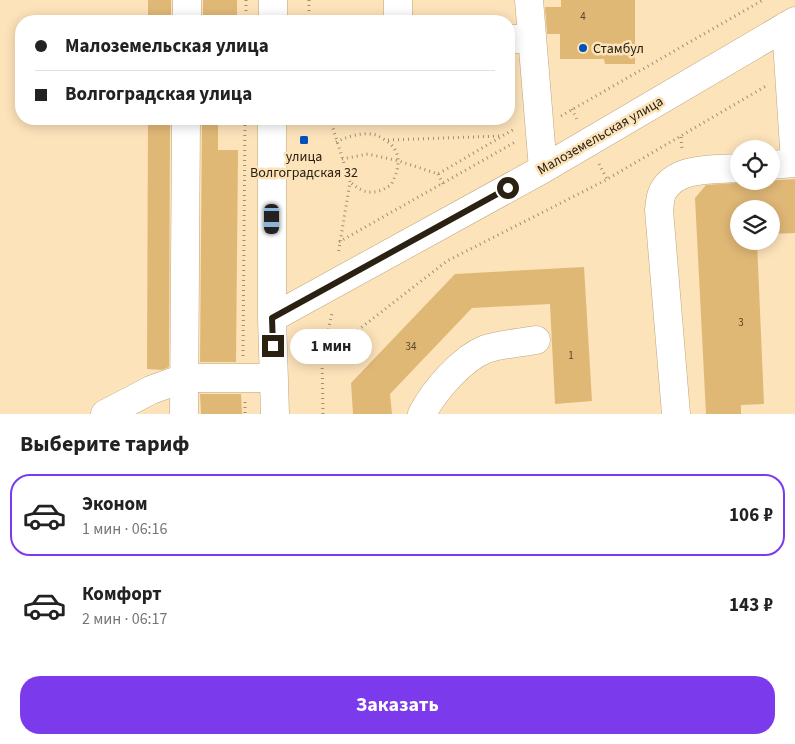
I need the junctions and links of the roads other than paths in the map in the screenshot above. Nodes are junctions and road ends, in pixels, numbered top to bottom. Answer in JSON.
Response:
{"nodes":[{"id":1,"x":187,"y":0,"type":"edge"},
{"id":2,"x":273,"y":0,"type":"edge"},
{"id":3,"x":398,"y":0,"type":"edge"},
{"id":4,"x":528,"y":0,"type":"edge"},
{"id":5,"x":187,"y":15,"type":"edge"},
{"id":6,"x":273,"y":15,"type":"edge"},
{"id":7,"x":398,"y":15,"type":"edge"},
{"id":8,"x":790,"y":24,"type":"edge"},
{"id":9,"x":520,"y":39,"type":"edge"},
{"id":10,"x":186,"y":125,"type":"edge"},
{"id":11,"x":272,"y":125,"type":"edge"},
{"id":12,"x":787,"y":163,"type":"edge"},
{"id":13,"x":543,"y":169,"type":"junction"},
{"id":14,"x":730,"y":169,"type":"edge"},
{"id":15,"x":272,"y":318,"type":"junction"},
{"id":16,"x":536,"y":340,"type":"dead end"},
{"id":17,"x":184,"y":378,"type":"junction"},
{"id":18,"x":274,"y":378,"type":"junction"},
{"id":19,"x":105,"y":414,"type":"edge"},
{"id":20,"x":184,"y":414,"type":"edge"},
{"id":21,"x":275,"y":414,"type":"edge"},
{"id":22,"x":422,"y":414,"type":"edge"},
{"id":23,"x":676,"y":414,"type":"edge"}],
"edges":[{"from":1,"to":5,"type":"street"},
{"from":2,"to":6,"type":"street"},
{"from":3,"to":7,"type":"street"},
{"from":4,"to":9,"type":"street"},
{"from":8,"to":12,"type":"street"},
{"from":8,"to":13,"type":"street","name":"Малоземельская улица"},
{"from":9,"to":13,"type":"street"},
{"from":10,"to":17,"type":"street"},
{"from":11,"to":15,"type":"street"},
{"from":13,"to":15,"type":"street","name":"Малоземельская улица"},
{"from":14,"to":23,"type":"street"},
{"from":15,"to":18,"type":"street"},
{"from":16,"to":22,"type":"street"},
{"from":17,"to":18,"type":"street"},
{"from":17,"to":19,"type":"street"},
{"from":17,"to":20,"type":"street"},
{"from":18,"to":21,"type":"street"}]}
